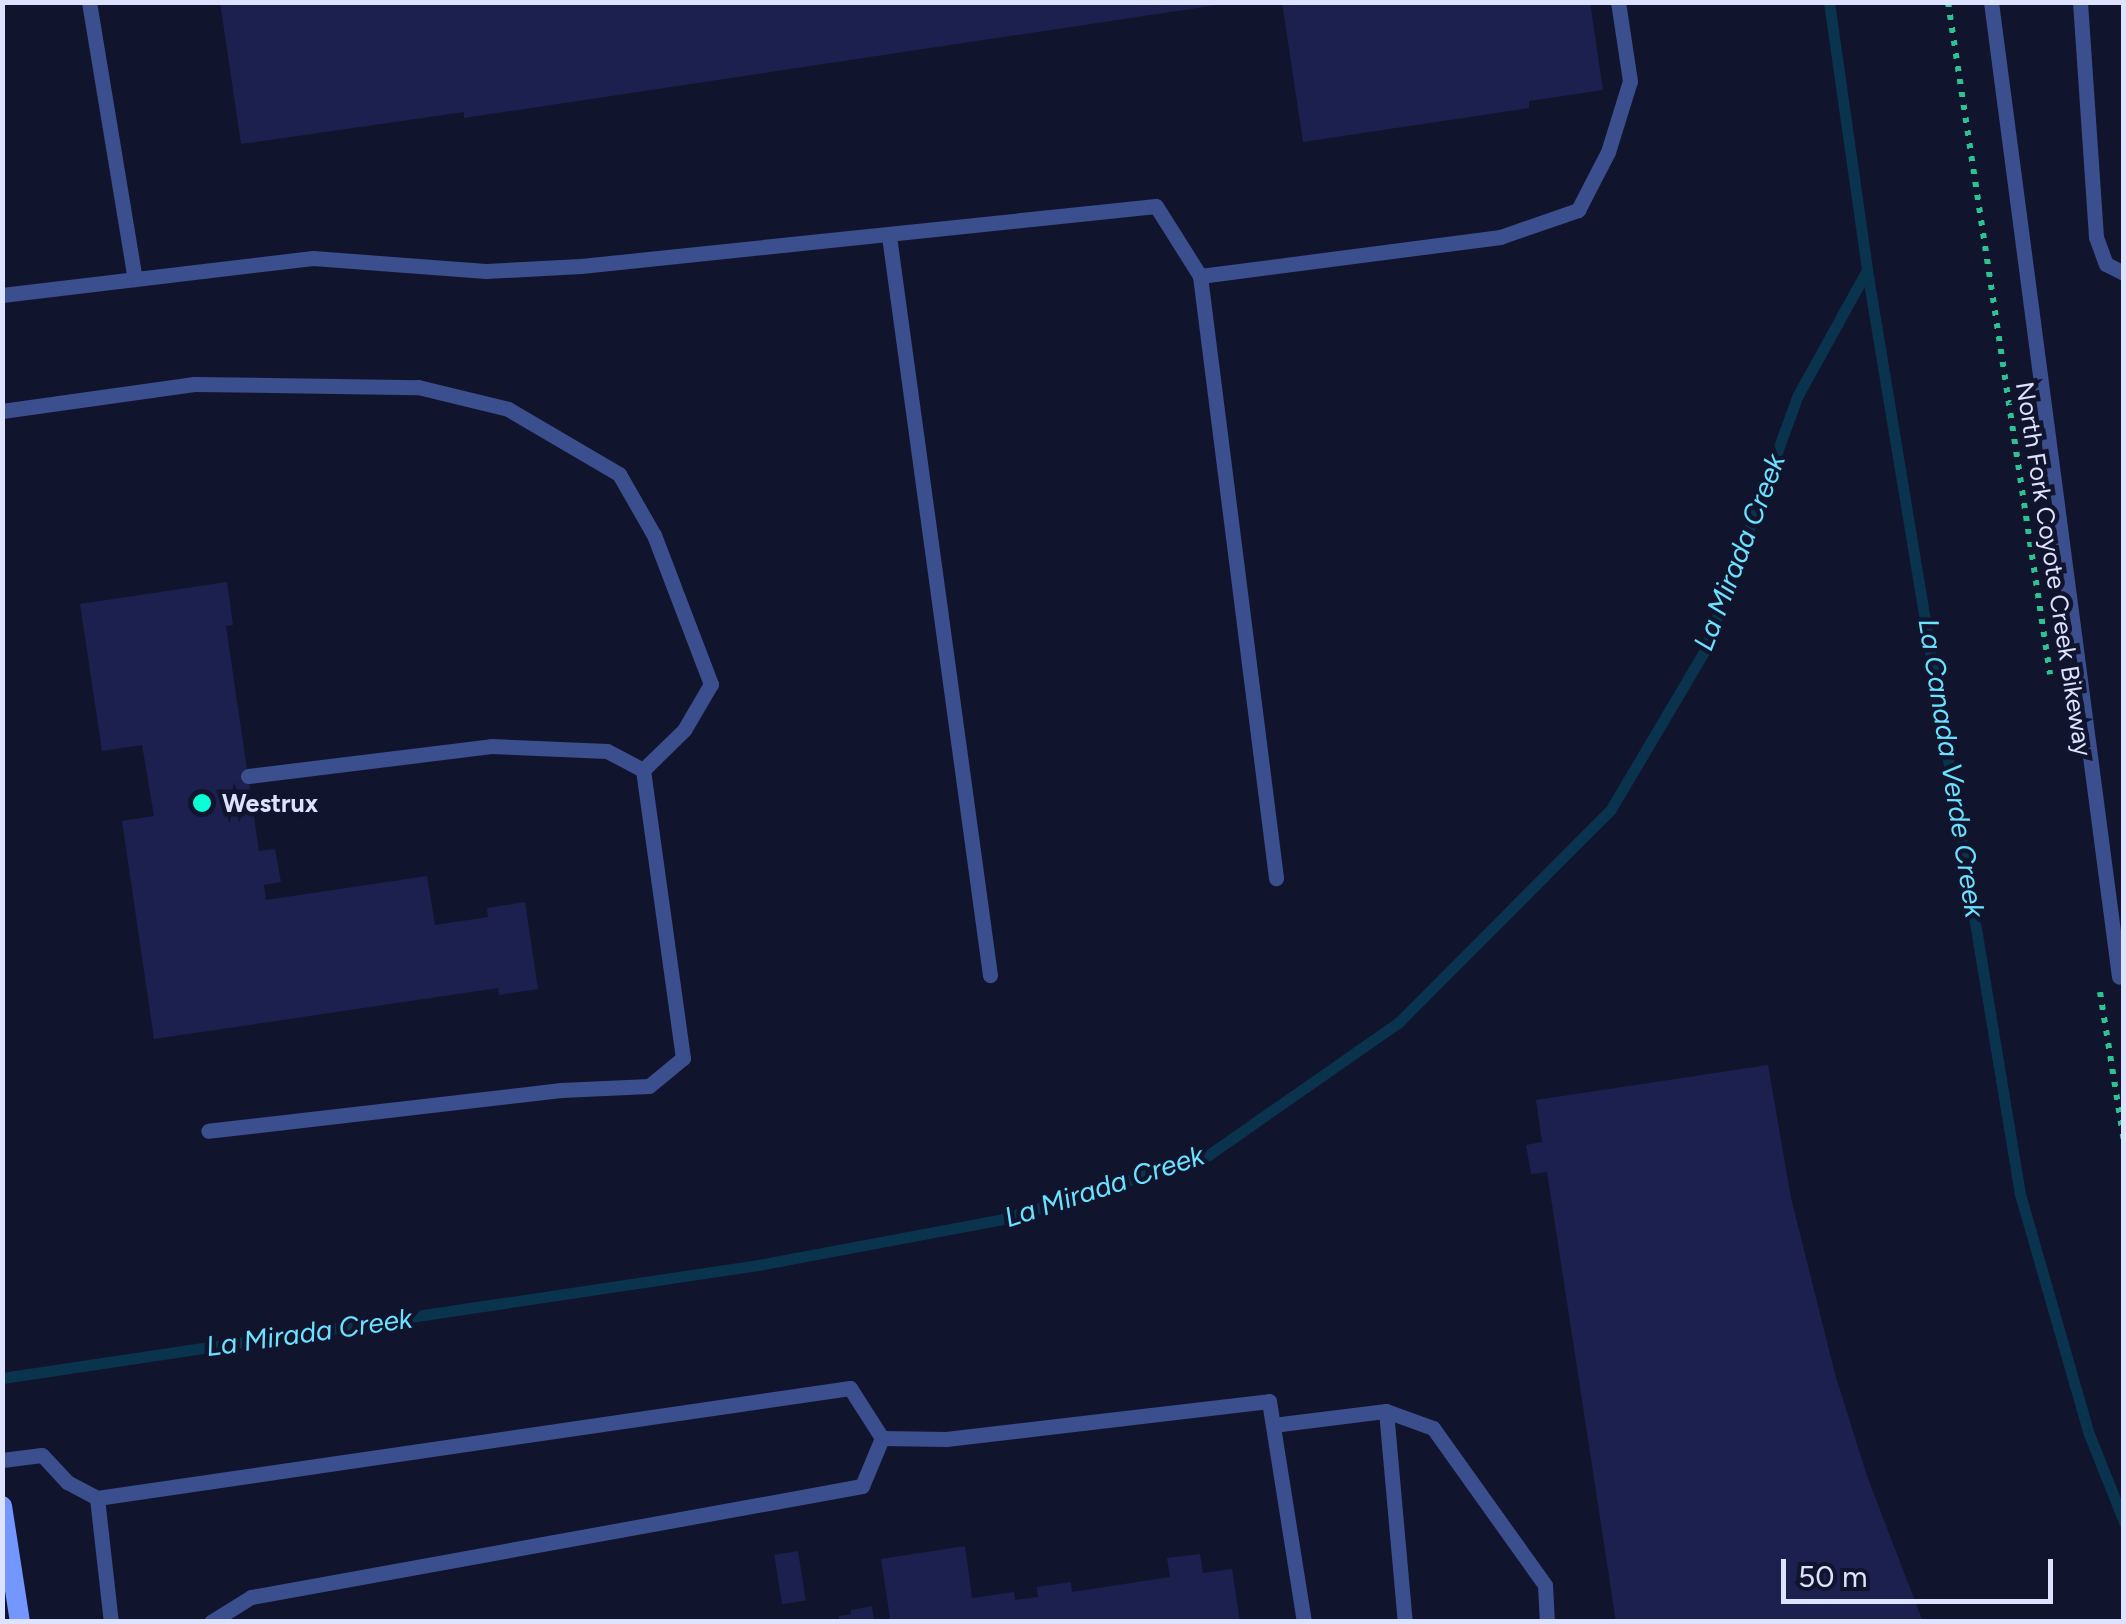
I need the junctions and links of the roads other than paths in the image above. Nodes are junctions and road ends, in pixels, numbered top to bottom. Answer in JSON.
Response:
{"nodes":[{"id":1,"x":88,"y":2,"type":"edge"},
{"id":2,"x":1618,"y":2,"type":"edge"},
{"id":3,"x":1991,"y":2,"type":"edge"},
{"id":4,"x":2080,"y":2,"type":"edge"},
{"id":5,"x":888,"y":236,"type":"junction"},
{"id":6,"x":2124,"y":272,"type":"edge"},
{"id":7,"x":1200,"y":276,"type":"junction"},
{"id":8,"x":135,"y":279,"type":"junction"},
{"id":9,"x":2,"y":294,"type":"edge"},
{"id":10,"x":2,"y":411,"type":"edge"},
{"id":11,"x":643,"y":770,"type":"junction"},
{"id":12,"x":248,"y":776,"type":"dead end"},
{"id":13,"x":1276,"y":878,"type":"dead end"},
{"id":14,"x":2115,"y":884,"type":"edge"},
{"id":15,"x":990,"y":975,"type":"dead end"},
{"id":16,"x":2119,"y":977,"type":"dead end"},
{"id":17,"x":208,"y":1131,"type":"dead end"},
{"id":18,"x":1386,"y":1411,"type":"junction"},
{"id":19,"x":1273,"y":1425,"type":"junction"},
{"id":20,"x":882,"y":1438,"type":"junction"},
{"id":21,"x":2,"y":1460,"type":"edge"},
{"id":22,"x":97,"y":1498,"type":"junction"},
{"id":23,"x":2,"y":1506,"type":"edge"},
{"id":24,"x":20,"y":1622,"type":"edge"},
{"id":25,"x":111,"y":1622,"type":"edge"},
{"id":26,"x":211,"y":1622,"type":"edge"},
{"id":27,"x":1304,"y":1622,"type":"edge"},
{"id":28,"x":1404,"y":1622,"type":"edge"},
{"id":29,"x":1547,"y":1622,"type":"edge"}],
"edges":[{"from":1,"to":8,"type":"lane"},
{"from":2,"to":7,"type":"lane"},
{"from":3,"to":14,"type":"lane"},
{"from":4,"to":6,"type":"lane"},
{"from":5,"to":7,"type":"lane"},
{"from":5,"to":8,"type":"lane"},
{"from":5,"to":15,"type":"lane"},
{"from":7,"to":13,"type":"lane"},
{"from":8,"to":9,"type":"lane"},
{"from":10,"to":11,"type":"lane"},
{"from":11,"to":12,"type":"lane"},
{"from":11,"to":17,"type":"lane"},
{"from":14,"to":16,"type":"lane"},
{"from":18,"to":19,"type":"lane"},
{"from":18,"to":28,"type":"lane"},
{"from":18,"to":29,"type":"lane"},
{"from":19,"to":20,"type":"lane"},
{"from":19,"to":27,"type":"lane"},
{"from":20,"to":22,"type":"lane"},
{"from":20,"to":26,"type":"lane"},
{"from":21,"to":22,"type":"lane"},
{"from":22,"to":25,"type":"lane"},
{"from":23,"to":24,"type":"main road"}]}
